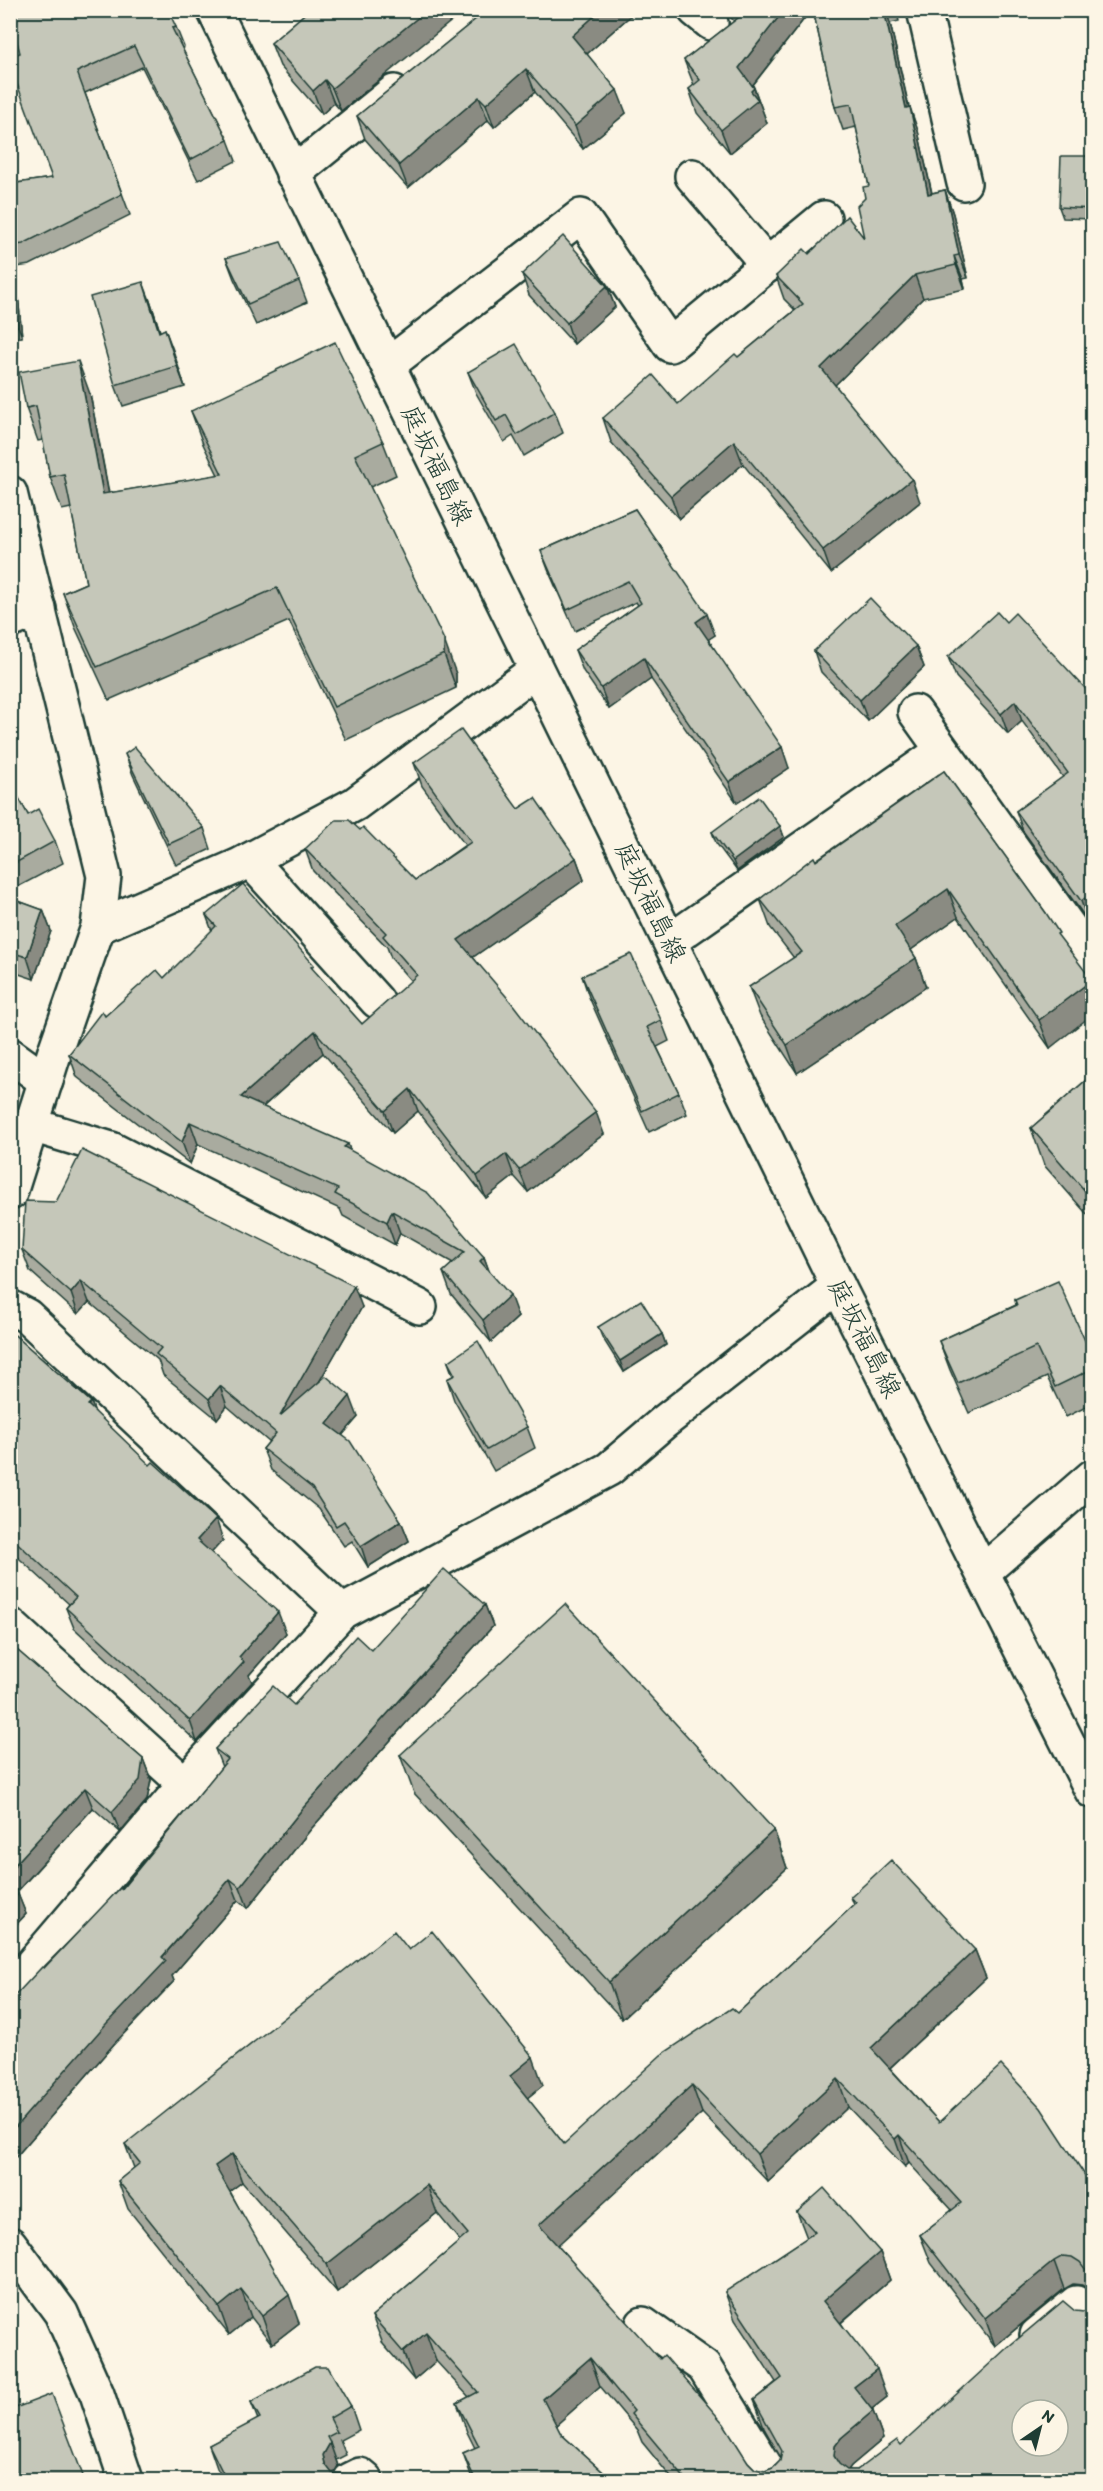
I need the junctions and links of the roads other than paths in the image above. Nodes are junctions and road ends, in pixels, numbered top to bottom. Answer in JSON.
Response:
{"nodes":[{"id":1,"x":214,"y":10,"type":"edge"},
{"id":2,"x":924,"y":10,"type":"edge"},
{"id":3,"x":422,"y":70,"type":"edge"},
{"id":4,"x":293,"y":174,"type":"junction"},
{"id":5,"x":692,"y":176,"type":"dead end"},
{"id":6,"x":964,"y":183,"type":"dead end"},
{"id":7,"x":824,"y":218,"type":"dead end"},
{"id":8,"x":768,"y":265,"type":"junction"},
{"id":9,"x":388,"y":365,"type":"junction"},
{"id":10,"x":10,"y":493,"type":"edge"},
{"id":11,"x":25,"y":615,"type":"edge"},
{"id":12,"x":536,"y":670,"type":"junction"},
{"id":13,"x":915,"y":712,"type":"dead end"},
{"id":14,"x":942,"y":751,"type":"junction"},
{"id":15,"x":250,"y":860,"type":"junction"},
{"id":16,"x":98,"y":927,"type":"junction"},
{"id":17,"x":670,"y":941,"type":"junction"},
{"id":18,"x":1092,"y":959,"type":"edge"},
{"id":19,"x":377,"y":1001,"type":"dead end"},
{"id":20,"x":10,"y":1055,"type":"edge"},
{"id":21,"x":46,"y":1081,"type":"junction"},
{"id":22,"x":32,"y":1125,"type":"junction"},
{"id":23,"x":10,"y":1193,"type":"edge"},
{"id":24,"x":838,"y":1286,"type":"junction"},
{"id":25,"x":10,"y":1307,"type":"edge"},
{"id":26,"x":420,"y":1307,"type":"dead end"},
{"id":27,"x":1092,"y":1477,"type":"edge"},
{"id":28,"x":984,"y":1571,"type":"junction"},
{"id":29,"x":342,"y":1612,"type":"junction"},
{"id":30,"x":10,"y":1625,"type":"edge"},
{"id":31,"x":185,"y":1784,"type":"junction"},
{"id":32,"x":1092,"y":1791,"type":"edge"},
{"id":33,"x":10,"y":1990,"type":"edge"},
{"id":34,"x":10,"y":2244,"type":"edge"},
{"id":35,"x":1092,"y":2322,"type":"edge"},
{"id":36,"x":643,"y":2324,"type":"dead end"},
{"id":37,"x":1014,"y":2355,"type":"edge"},
{"id":38,"x":126,"y":2481,"type":"edge"},
{"id":39,"x":350,"y":2481,"type":"edge"},
{"id":40,"x":366,"y":2481,"type":"edge"},
{"id":41,"x":774,"y":2481,"type":"edge"}],
"edges":[{"from":1,"to":4,"type":"street","name":"庭坂福島線"},
{"from":2,"to":6,"type":"street"},
{"from":3,"to":4,"type":"street"},
{"from":4,"to":9,"type":"street","name":"庭坂福島線"},
{"from":5,"to":8,"type":"street"},
{"from":7,"to":8,"type":"street"},
{"from":8,"to":9,"type":"street"},
{"from":9,"to":12,"type":"street","name":"庭坂福島線"},
{"from":10,"to":11,"type":"street"},
{"from":11,"to":16,"type":"street"},
{"from":12,"to":15,"type":"street"},
{"from":12,"to":17,"type":"street","name":"庭坂福島線"},
{"from":13,"to":14,"type":"street"},
{"from":14,"to":17,"type":"street"},
{"from":14,"to":18,"type":"street"},
{"from":15,"to":16,"type":"street"},
{"from":15,"to":19,"type":"street"},
{"from":16,"to":21,"type":"street"},
{"from":17,"to":24,"type":"street","name":"庭坂福島線"},
{"from":20,"to":21,"type":"street"},
{"from":21,"to":22,"type":"street"},
{"from":22,"to":23,"type":"street"},
{"from":22,"to":26,"type":"street"},
{"from":24,"to":28,"type":"street","name":"庭坂福島線"},
{"from":24,"to":29,"type":"street"},
{"from":25,"to":29,"type":"street"},
{"from":27,"to":28,"type":"street"},
{"from":28,"to":32,"type":"street","name":"庭坂福島線"},
{"from":29,"to":31,"type":"street"},
{"from":30,"to":31,"type":"street"},
{"from":31,"to":33,"type":"street"},
{"from":34,"to":38,"type":"street"},
{"from":35,"to":37,"type":"street"},
{"from":36,"to":41,"type":"street"},
{"from":39,"to":40,"type":"street"}]}
